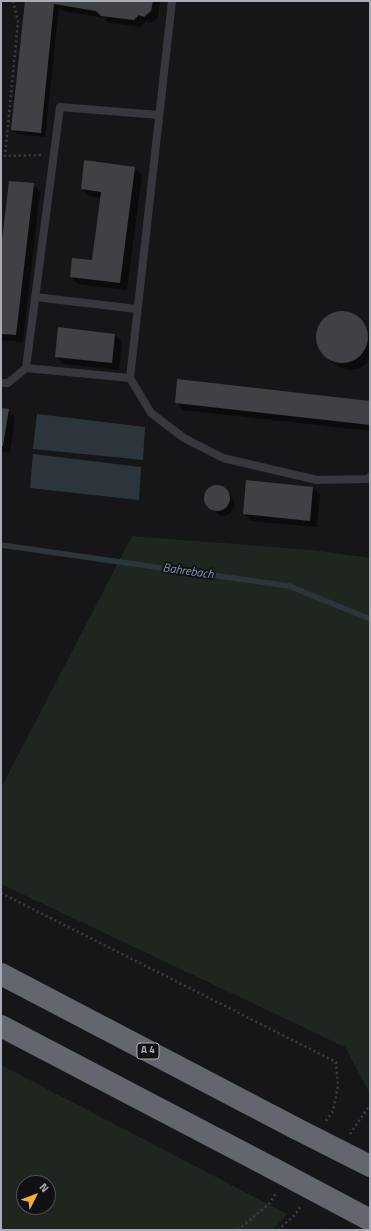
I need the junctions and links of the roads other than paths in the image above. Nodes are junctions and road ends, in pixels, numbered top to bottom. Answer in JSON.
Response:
{"nodes":[{"id":1,"x":172,"y":1,"type":"edge"},
{"id":2,"x":159,"y":115,"type":"junction"},
{"id":3,"x":35,"y":297,"type":"junction"},
{"id":4,"x":137,"y":309,"type":"junction"},
{"id":5,"x":26,"y":368,"type":"junction"},
{"id":6,"x":130,"y":378,"type":"junction"},
{"id":7,"x":1,"y":383,"type":"edge"},
{"id":8,"x":370,"y":477,"type":"edge"},
{"id":9,"x":1,"y":974,"type":"edge"},
{"id":10,"x":1,"y":1026,"type":"edge"},
{"id":11,"x":370,"y":1166,"type":"edge"},
{"id":12,"x":370,"y":1220,"type":"edge"}],
"edges":[{"from":1,"to":2,"type":"lane"},
{"from":2,"to":3,"type":"lane"},
{"from":2,"to":4,"type":"lane"},
{"from":3,"to":4,"type":"lane"},
{"from":3,"to":5,"type":"lane"},
{"from":4,"to":6,"type":"lane"},
{"from":5,"to":6,"type":"lane"},
{"from":5,"to":7,"type":"lane"},
{"from":6,"to":8,"type":"lane"},
{"from":9,"to":11,"type":"highway","number":"A 4","bridge":true},
{"from":10,"to":12,"type":"highway","bridge":true}]}
